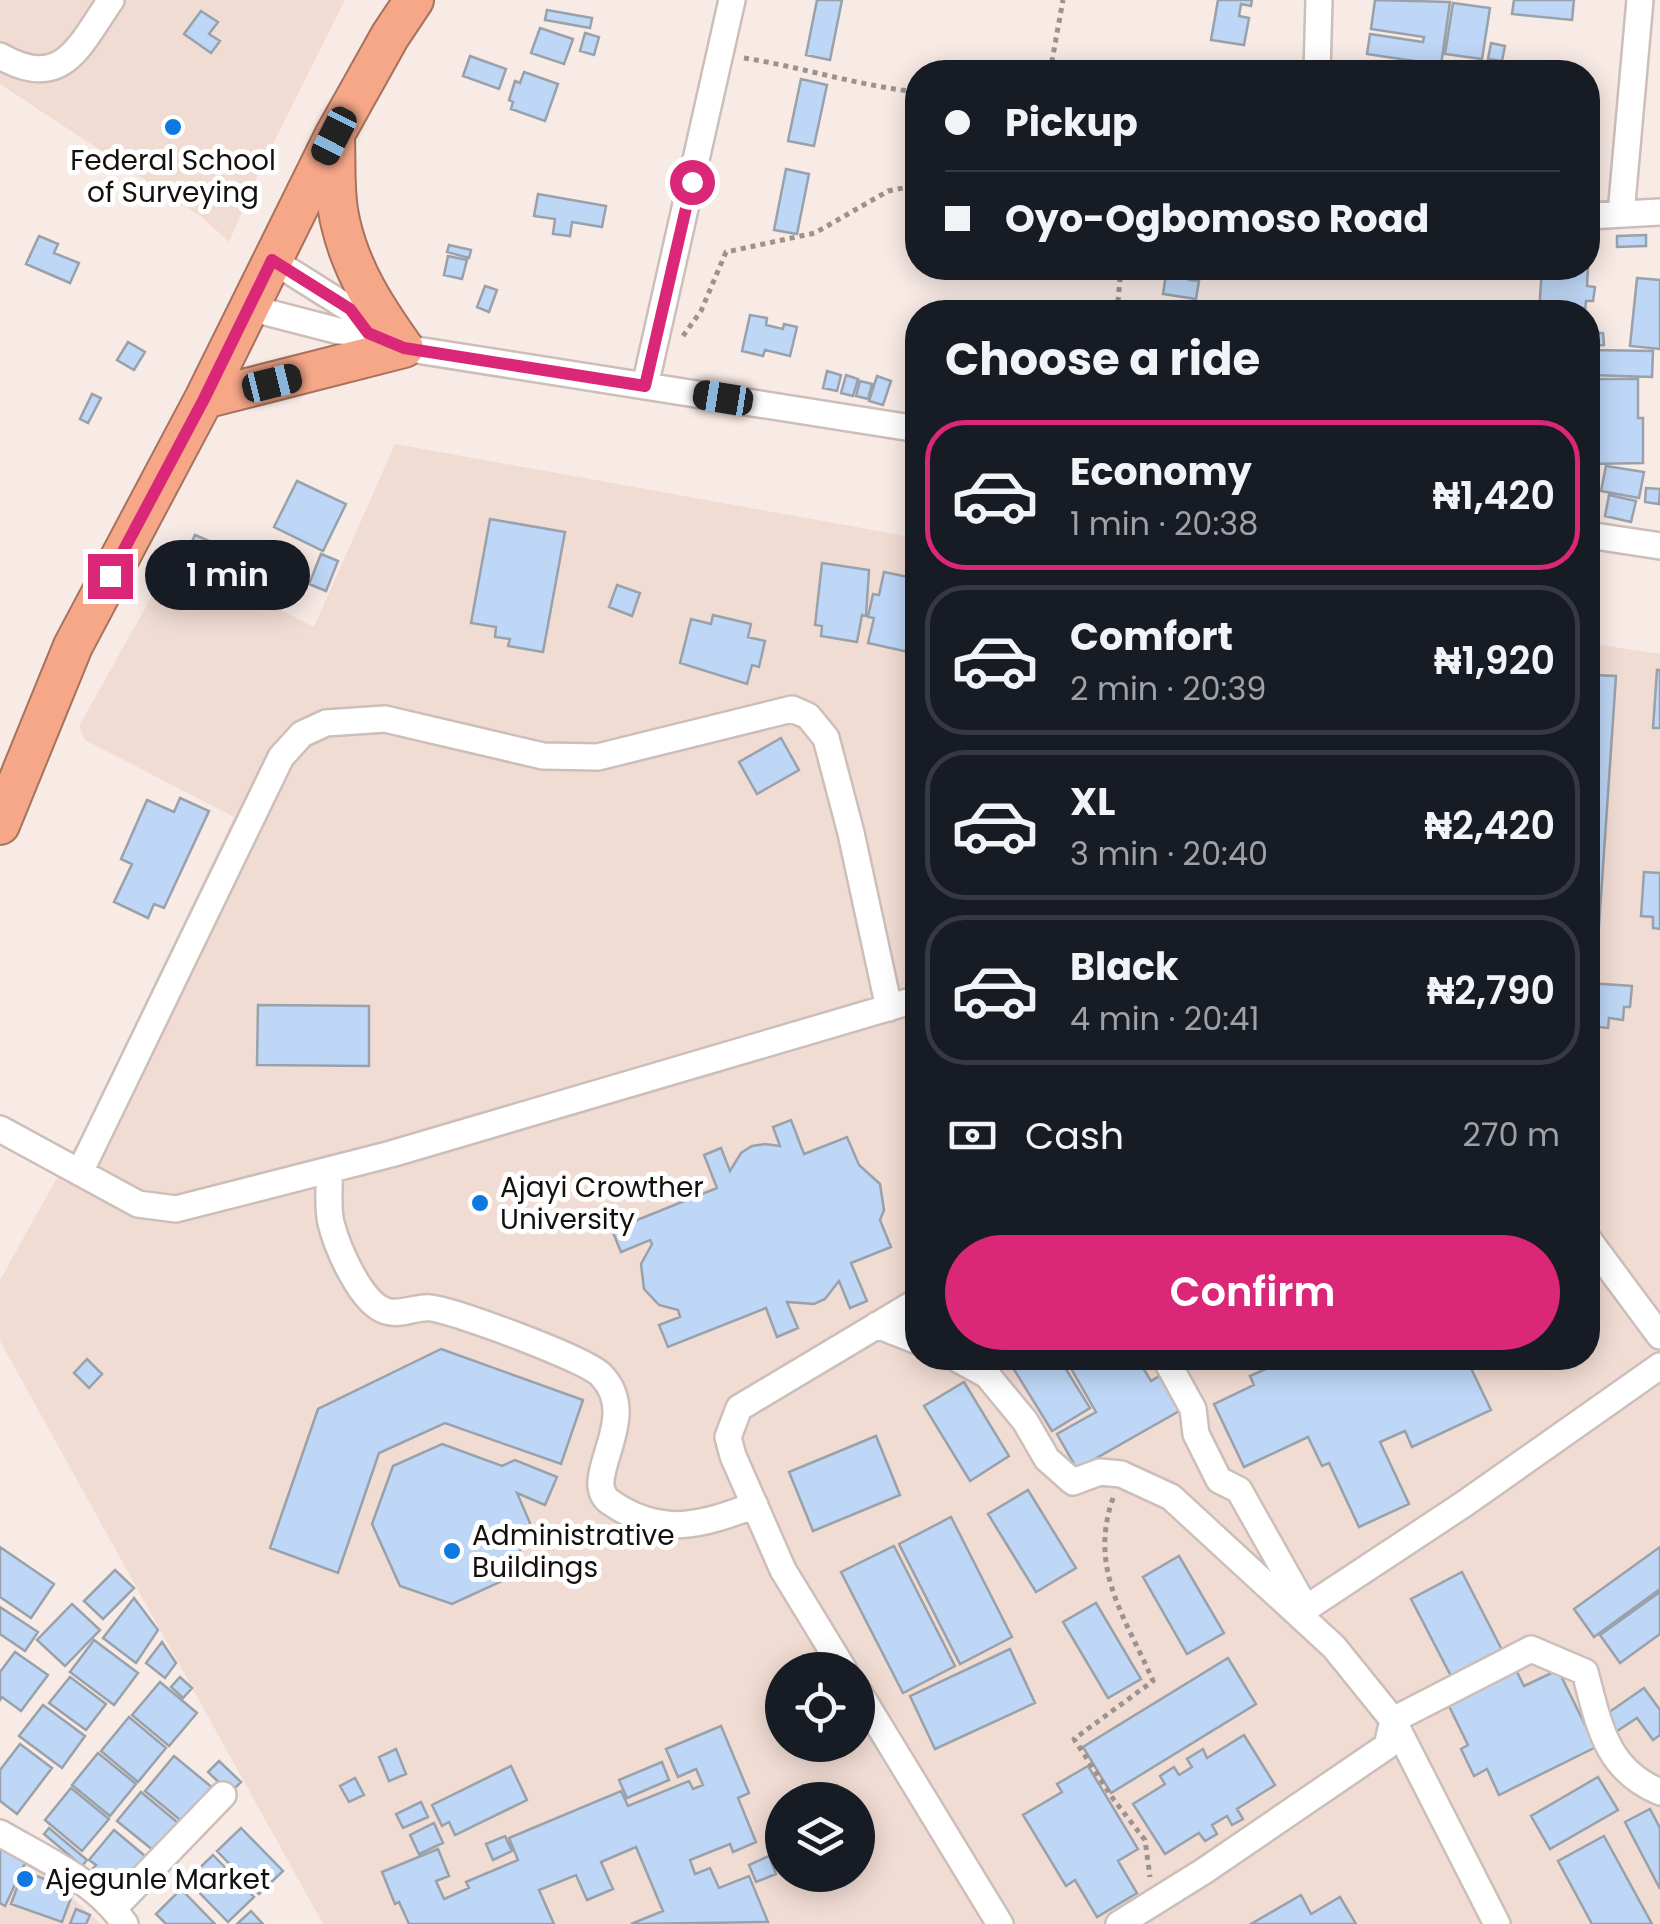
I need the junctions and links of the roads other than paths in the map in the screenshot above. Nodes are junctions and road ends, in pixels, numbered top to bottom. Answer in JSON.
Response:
{"nodes":[{"id":1,"x":110,"y":0,"type":"edge"},
{"id":2,"x":414,"y":0,"type":"edge"},
{"id":3,"x":732,"y":0,"type":"edge"},
{"id":4,"x":1319,"y":0,"type":"edge"},
{"id":5,"x":1640,"y":0,"type":"edge"},
{"id":6,"x":0,"y":56,"type":"edge"},
{"id":7,"x":1317,"y":60,"type":"edge"},
{"id":8,"x":334,"y":136,"type":"junction"},
{"id":9,"x":1660,"y":212,"type":"edge"},
{"id":10,"x":1621,"y":214,"type":"junction"},
{"id":11,"x":1600,"y":215,"type":"edge"},
{"id":12,"x":272,"y":260,"type":"junction"},
{"id":13,"x":250,"y":308,"type":"junction"},
{"id":14,"x":368,"y":333,"type":"junction"},
{"id":15,"x":404,"y":348,"type":"junction"},
{"id":16,"x":645,"y":386,"type":"junction"},
{"id":17,"x":204,"y":399,"type":"junction"},
{"id":18,"x":905,"y":426,"type":"edge"},
{"id":19,"x":1600,"y":537,"type":"edge"},
{"id":20,"x":1660,"y":546,"type":"edge"},
{"id":21,"x":0,"y":825,"type":"edge"},
{"id":22,"x":905,"y":1003,"type":"edge"},
{"id":23,"x":888,"y":1008,"type":"junction"},
{"id":24,"x":0,"y":1128,"type":"edge"},
{"id":25,"x":329,"y":1170,"type":"junction"},
{"id":26,"x":80,"y":1172,"type":"junction"},
{"id":27,"x":1600,"y":1255,"type":"edge"},
{"id":28,"x":905,"y":1309,"type":"edge"},
{"id":29,"x":877,"y":1324,"type":"junction"},
{"id":30,"x":905,"y":1336,"type":"edge"},
{"id":31,"x":1660,"y":1336,"type":"edge"},
{"id":32,"x":1660,"y":1366,"type":"edge"},
{"id":33,"x":978,"y":1370,"type":"edge"},
{"id":34,"x":1171,"y":1370,"type":"edge"},
{"id":35,"x":755,"y":1505,"type":"junction"},
{"id":36,"x":1302,"y":1611,"type":"junction"},
{"id":37,"x":833,"y":1652,"type":"edge"},
{"id":38,"x":875,"y":1719,"type":"edge"},
{"id":39,"x":1393,"y":1720,"type":"junction"},
{"id":40,"x":1660,"y":1792,"type":"edge"},
{"id":41,"x":224,"y":1795,"type":"dead end"},
{"id":42,"x":0,"y":1833,"type":"edge"},
{"id":43,"x":120,"y":1916,"type":"edge"},
{"id":44,"x":1000,"y":1924,"type":"edge"},
{"id":45,"x":1118,"y":1924,"type":"edge"},
{"id":46,"x":1498,"y":1924,"type":"edge"}],
"edges":[{"from":1,"to":6,"type":"street"},
{"from":2,"to":8,"type":"highway"},
{"from":3,"to":16,"type":"street"},
{"from":4,"to":7,"type":"street"},
{"from":5,"to":10,"type":"street"},
{"from":8,"to":12,"type":"highway"},
{"from":8,"to":15,"type":"highway"},
{"from":9,"to":10,"type":"street"},
{"from":10,"to":11,"type":"street"},
{"from":12,"to":13,"type":"highway"},
{"from":12,"to":14,"type":"street"},
{"from":13,"to":14,"type":"street"},
{"from":13,"to":17,"type":"highway"},
{"from":14,"to":15,"type":"street"},
{"from":15,"to":16,"type":"street"},
{"from":15,"to":17,"type":"highway"},
{"from":16,"to":18,"type":"street"},
{"from":17,"to":21,"type":"highway"},
{"from":19,"to":20,"type":"street"},
{"from":22,"to":23,"type":"street"},
{"from":23,"to":25,"type":"street"},
{"from":23,"to":26,"type":"street"},
{"from":24,"to":26,"type":"street"},
{"from":25,"to":26,"type":"street"},
{"from":25,"to":35,"type":"street"},
{"from":27,"to":31,"type":"street"},
{"from":28,"to":29,"type":"street"},
{"from":29,"to":30,"type":"street"},
{"from":29,"to":35,"type":"street"},
{"from":32,"to":36,"type":"street"},
{"from":33,"to":36,"type":"street"},
{"from":34,"to":36,"type":"street"},
{"from":35,"to":37,"type":"street"},
{"from":36,"to":39,"type":"street"},
{"from":38,"to":44,"type":"street"},
{"from":39,"to":40,"type":"street"},
{"from":39,"to":45,"type":"street"},
{"from":39,"to":46,"type":"street"},
{"from":41,"to":43,"type":"street"},
{"from":42,"to":43,"type":"street"}]}
